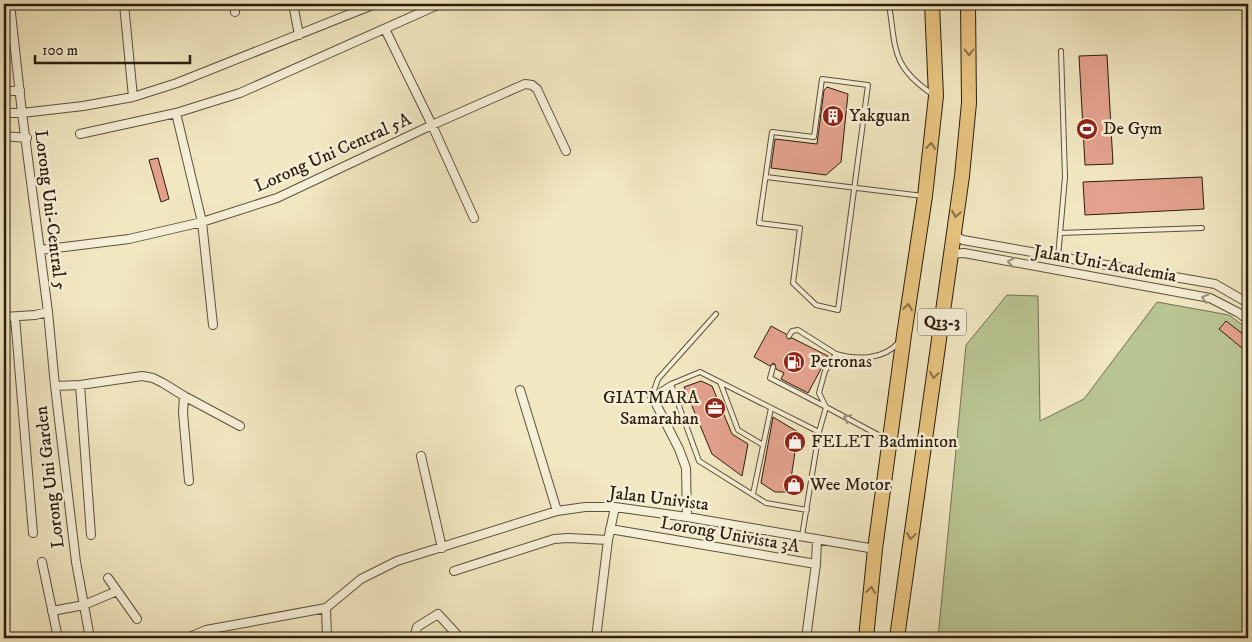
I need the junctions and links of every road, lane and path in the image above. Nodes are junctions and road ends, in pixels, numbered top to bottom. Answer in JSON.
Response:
{"nodes":[{"id":1,"x":10,"y":4,"type":"edge"},
{"id":2,"x":124,"y":4,"type":"edge"},
{"id":3,"x":293,"y":4,"type":"edge"},
{"id":4,"x":374,"y":4,"type":"edge"},
{"id":5,"x":440,"y":4,"type":"edge"},
{"id":6,"x":889,"y":4,"type":"edge"},
{"id":7,"x":932,"y":4,"type":"edge"},
{"id":8,"x":968,"y":4,"type":"edge"},
{"id":9,"x":386,"y":29,"type":"junction"},
{"id":10,"x":299,"y":35,"type":"junction"},
{"id":11,"x":1061,"y":51,"type":"dead end"},
{"id":12,"x":20,"y":90,"type":"junction"},
{"id":13,"x":4,"y":92,"type":"edge"},
{"id":14,"x":936,"y":96,"type":"junction"},
{"id":15,"x":133,"y":97,"type":"junction"},
{"id":16,"x":176,"y":112,"type":"junction"},
{"id":17,"x":4,"y":113,"type":"edge"},
{"id":18,"x":22,"y":113,"type":"junction"},
{"id":19,"x":432,"y":125,"type":"junction"},
{"id":20,"x":80,"y":134,"type":"dead end"},
{"id":21,"x":4,"y":136,"type":"edge"},
{"id":22,"x":26,"y":138,"type":"junction"},
{"id":23,"x":566,"y":151,"type":"dead end"},
{"id":24,"x":766,"y":176,"type":"junction"},
{"id":25,"x":854,"y":188,"type":"junction"},
{"id":26,"x":926,"y":196,"type":"junction"},
{"id":27,"x":474,"y":218,"type":"dead end"},
{"id":28,"x":202,"y":222,"type":"junction"},
{"id":29,"x":1202,"y":228,"type":"dead end"},
{"id":30,"x":1060,"y":233,"type":"junction"},
{"id":31,"x":953,"y":236,"type":"junction"},
{"id":32,"x":40,"y":250,"type":"junction"},
{"id":33,"x":951,"y":254,"type":"junction"},
{"id":34,"x":1058,"y":257,"type":"junction"},
{"id":35,"x":1248,"y":303,"type":"edge"},
{"id":36,"x":48,"y":312,"type":"junction"},
{"id":37,"x":716,"y":314,"type":"dead end"},
{"id":38,"x":4,"y":317,"type":"edge"},
{"id":39,"x":16,"y":317,"type":"junction"},
{"id":40,"x":1248,"y":320,"type":"edge"},
{"id":41,"x":213,"y":325,"type":"dead end"},
{"id":42,"x":904,"y":335,"type":"junction"},
{"id":43,"x":789,"y":336,"type":"dead end"},
{"id":44,"x":836,"y":354,"type":"junction"},
{"id":45,"x":773,"y":367,"type":"dead end"},
{"id":46,"x":720,"y":382,"type":"junction"},
{"id":47,"x":671,"y":384,"type":"junction"},
{"id":48,"x":80,"y":385,"type":"junction"},
{"id":49,"x":54,"y":386,"type":"junction"},
{"id":50,"x":520,"y":390,"type":"dead end"},
{"id":51,"x":184,"y":396,"type":"junction"},
{"id":52,"x":652,"y":396,"type":"junction"},
{"id":53,"x":826,"y":407,"type":"junction"},
{"id":54,"x":771,"y":408,"type":"junction"},
{"id":55,"x":240,"y":426,"type":"dead end"},
{"id":56,"x":819,"y":432,"type":"junction"},
{"id":57,"x":890,"y":441,"type":"junction"},
{"id":58,"x":763,"y":445,"type":"junction"},
{"id":59,"x":421,"y":456,"type":"dead end"},
{"id":60,"x":189,"y":481,"type":"dead end"},
{"id":61,"x":753,"y":494,"type":"junction"},
{"id":62,"x":615,"y":507,"type":"junction"},
{"id":63,"x":807,"y":510,"type":"junction"},
{"id":64,"x":557,"y":511,"type":"junction"},
{"id":65,"x":687,"y":517,"type":"junction"},
{"id":66,"x":610,"y":530,"type":"junction"},
{"id":67,"x":33,"y":533,"type":"dead end"},
{"id":68,"x":91,"y":535,"type":"dead end"},
{"id":69,"x":802,"y":536,"type":"junction"},
{"id":70,"x":817,"y":539,"type":"junction"},
{"id":71,"x":608,"y":540,"type":"junction"},
{"id":72,"x":442,"y":548,"type":"junction"},
{"id":73,"x":875,"y":549,"type":"junction"},
{"id":74,"x":42,"y":562,"type":"dead end"},
{"id":75,"x":816,"y":564,"type":"junction"},
{"id":76,"x":454,"y":571,"type":"dead end"},
{"id":77,"x":108,"y":578,"type":"dead end"},
{"id":78,"x":117,"y":592,"type":"junction"},
{"id":79,"x":84,"y":605,"type":"junction"},
{"id":80,"x":326,"y":608,"type":"junction"},
{"id":81,"x":52,"y":611,"type":"junction"},
{"id":82,"x":137,"y":619,"type":"dead end"},
{"id":83,"x":58,"y":638,"type":"edge"},
{"id":84,"x":90,"y":638,"type":"edge"},
{"id":85,"x":188,"y":638,"type":"edge"},
{"id":86,"x":327,"y":638,"type":"edge"},
{"id":87,"x":416,"y":638,"type":"edge"},
{"id":88,"x":460,"y":638,"type":"edge"},
{"id":89,"x":596,"y":638,"type":"edge"},
{"id":90,"x":806,"y":638,"type":"edge"},
{"id":91,"x":866,"y":638,"type":"edge"},
{"id":92,"x":897,"y":638,"type":"edge"}],
"edges":[{"from":1,"to":12,"type":"street","name":"Lorong Uni-Central 5"},
{"from":2,"to":15,"type":"street"},
{"from":3,"to":10,"type":"street"},
{"from":4,"to":10,"type":"street"},
{"from":5,"to":9,"type":"street"},
{"from":6,"to":14,"type":"lane"},
{"from":7,"to":14,"type":"highway","number":"Q13-3"},
{"from":8,"to":31,"type":"highway","number":"Q13-3","one_way":true},
{"from":9,"to":16,"type":"street"},
{"from":9,"to":19,"type":"street"},
{"from":10,"to":15,"type":"street"},
{"from":11,"to":30,"type":"lane"},
{"from":12,"to":13,"type":"street"},
{"from":12,"to":18,"type":"street","name":"Lorong Uni-Central 5"},
{"from":26,"to":14,"type":"highway","number":"Q13-3","one_way":true},
{"from":15,"to":18,"type":"street"},
{"from":16,"to":20,"type":"street"},
{"from":16,"to":28,"type":"street"},
{"from":17,"to":18,"type":"street"},
{"from":18,"to":22,"type":"street","name":"Lorong Uni-Central 5"},
{"from":19,"to":23,"type":"street","name":"Lorong Uni Central 5A"},
{"from":19,"to":27,"type":"street"},
{"from":19,"to":28,"type":"street","name":"Lorong Uni Central 5A"},
{"from":21,"to":22,"type":"street"},
{"from":22,"to":32,"type":"street","name":"Lorong Uni-Central 5"},
{"from":24,"to":25,"type":"lane"},
{"from":24,"to":25,"type":"lane"},
{"from":24,"to":25,"type":"lane"},
{"from":25,"to":26,"type":"lane"},
{"from":42,"to":26,"type":"highway","number":"Q13-3","one_way":true},
{"from":28,"to":32,"type":"street","name":"Lorong Uni Central 5A"},
{"from":28,"to":41,"type":"street"},
{"from":29,"to":30,"type":"lane"},
{"from":30,"to":34,"type":"lane"},
{"from":31,"to":33,"type":"highway","number":"Q13-3"},
{"from":31,"to":34,"type":"street","name":"Jalan Uni-Academia"},
{"from":32,"to":36,"type":"street","name":"Lorong Uni-Central 5"},
{"from":40,"to":33,"type":"street","name":"Jalan Uni-Academia","one_way":true},
{"from":33,"to":92,"type":"highway","number":"Q13-3","one_way":true},
{"from":34,"to":35,"type":"street","name":"Jalan Uni-Academia"},
{"from":36,"to":39,"type":"street"},
{"from":36,"to":49,"type":"street","name":"Lorong Uni Garden"},
{"from":37,"to":52,"type":"lane"},
{"from":38,"to":39,"type":"street"},
{"from":39,"to":67,"type":"street"},
{"from":42,"to":44,"type":"lane"},
{"from":42,"to":57,"type":"highway","number":"Q13-3"},
{"from":43,"to":44,"type":"lane"},
{"from":44,"to":53,"type":"lane"},
{"from":45,"to":53,"type":"lane"},
{"from":46,"to":47,"type":"lane"},
{"from":46,"to":54,"type":"lane"},
{"from":46,"to":58,"type":"lane"},
{"from":47,"to":52,"type":"lane"},
{"from":47,"to":61,"type":"lane"},
{"from":48,"to":49,"type":"street"},
{"from":48,"to":51,"type":"street"},
{"from":48,"to":68,"type":"street"},
{"from":49,"to":79,"type":"street","name":"Lorong Uni Garden"},
{"from":50,"to":64,"type":"street"},
{"from":51,"to":55,"type":"street"},
{"from":51,"to":60,"type":"street"},
{"from":52,"to":65,"type":"street"},
{"from":53,"to":56,"type":"lane"},
{"from":57,"to":53,"type":"lane","one_way":true},
{"from":54,"to":56,"type":"lane"},
{"from":54,"to":58,"type":"lane"},
{"from":56,"to":63,"type":"lane"},
{"from":57,"to":73,"type":"highway","number":"Q13-3"},
{"from":58,"to":61,"type":"lane"},
{"from":59,"to":72,"type":"street"},
{"from":61,"to":63,"type":"lane"},
{"from":62,"to":64,"type":"street","name":"Jalan Univista"},
{"from":62,"to":65,"type":"street","name":"Jalan Univista"},
{"from":62,"to":66,"type":"street"},
{"from":63,"to":69,"type":"lane"},
{"from":64,"to":72,"type":"street","name":"Jalan Univista"},
{"from":65,"to":69,"type":"street","name":"Jalan Univista"},
{"from":66,"to":71,"type":"street"},
{"from":66,"to":75,"type":"street","name":"Lorong Univista 3A"},
{"from":69,"to":70,"type":"street","name":"Jalan Univista"},
{"from":70,"to":73,"type":"street","name":"Jalan Univista"},
{"from":70,"to":75,"type":"street"},
{"from":71,"to":76,"type":"street"},
{"from":71,"to":89,"type":"street"},
{"from":72,"to":80,"type":"street","name":"Jalan Univista"},
{"from":91,"to":73,"type":"highway","number":"Q13-3","one_way":true},
{"from":74,"to":81,"type":"street"},
{"from":75,"to":90,"type":"street"},
{"from":77,"to":78,"type":"street"},
{"from":78,"to":79,"type":"street"},
{"from":78,"to":82,"type":"street"},
{"from":79,"to":81,"type":"street"},
{"from":79,"to":84,"type":"street","name":"Lorong Uni Garden"},
{"from":80,"to":85,"type":"street"},
{"from":80,"to":86,"type":"street"},
{"from":81,"to":83,"type":"street"},
{"from":87,"to":88,"type":"street"}]}
